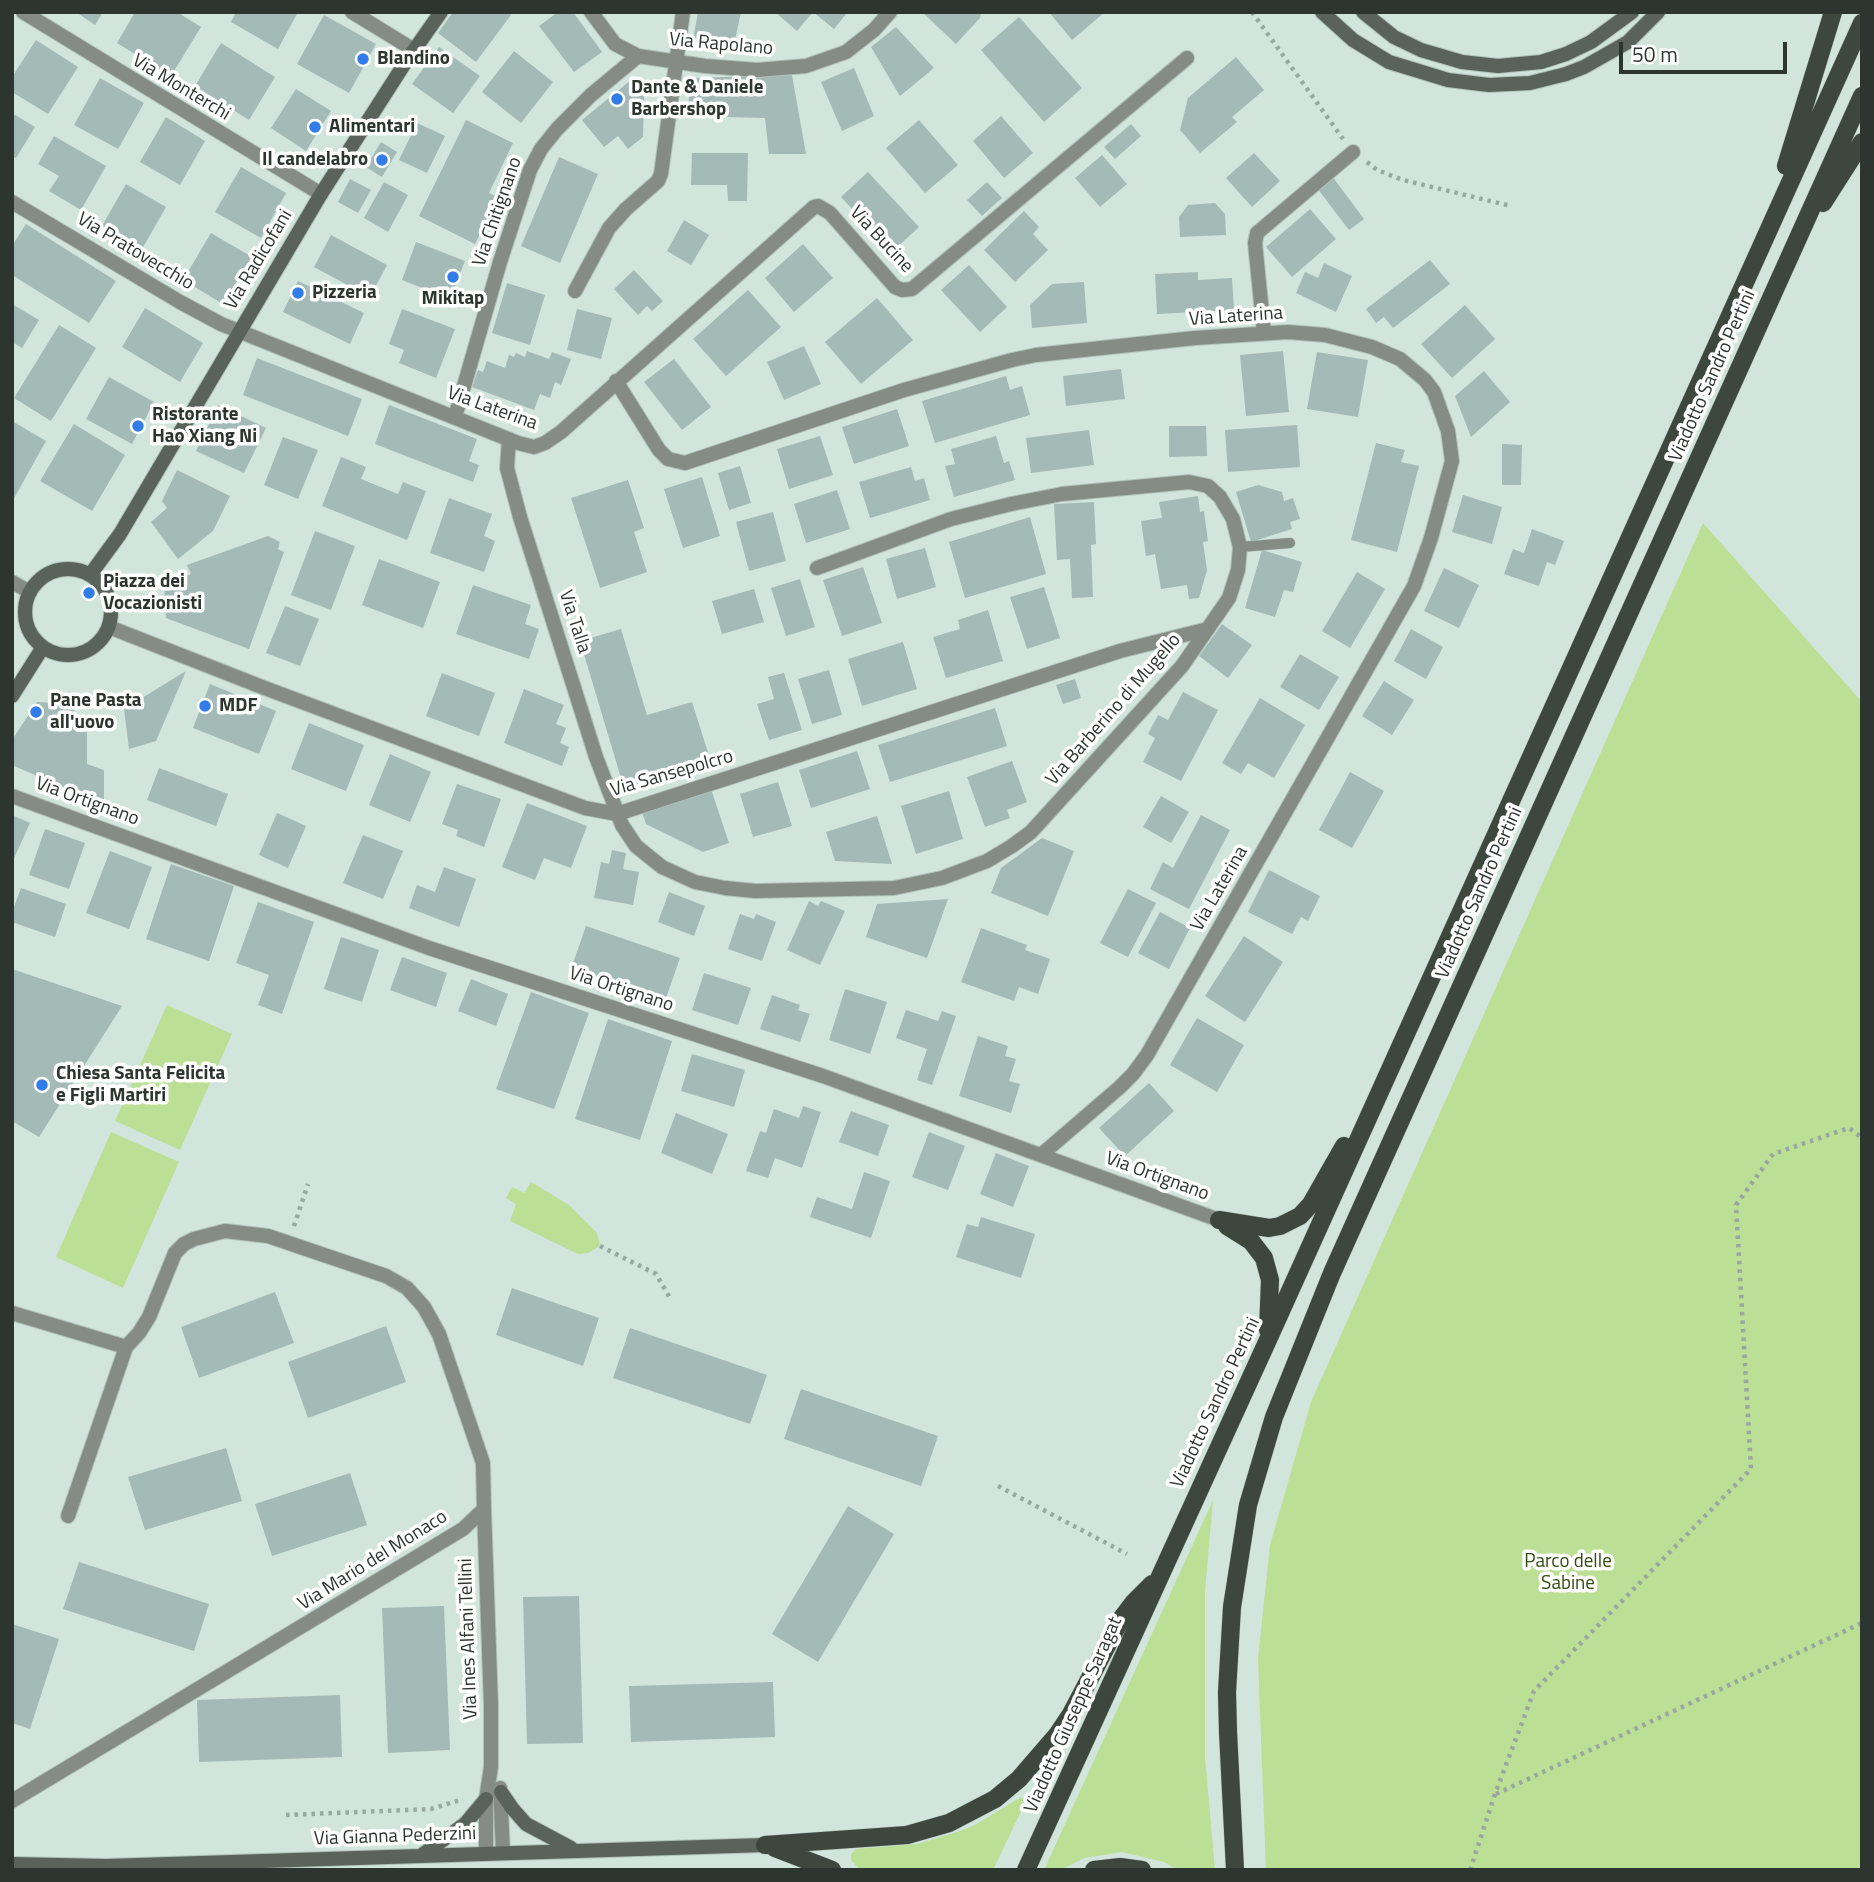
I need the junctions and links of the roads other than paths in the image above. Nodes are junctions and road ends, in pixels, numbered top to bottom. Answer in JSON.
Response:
{"nodes":[{"id":1,"x":23,"y":12,"type":"edge"},
{"id":2,"x":352,"y":12,"type":"edge"},
{"id":3,"x":441,"y":12,"type":"edge"},
{"id":4,"x":591,"y":12,"type":"edge"},
{"id":5,"x":684,"y":12,"type":"edge"},
{"id":6,"x":890,"y":12,"type":"edge"},
{"id":7,"x":1322,"y":12,"type":"edge"},
{"id":8,"x":1363,"y":12,"type":"edge"},
{"id":9,"x":1632,"y":12,"type":"edge"},
{"id":10,"x":1658,"y":12,"type":"edge"},
{"id":11,"x":1833,"y":12,"type":"edge"},
{"id":12,"x":1862,"y":23,"type":"edge"},
{"id":13,"x":414,"y":50,"type":"junction"},
{"id":14,"x":638,"y":57,"type":"junction"},
{"id":15,"x":1187,"y":58,"type":"dead end"},
{"id":16,"x":676,"y":61,"type":"junction"},
{"id":17,"x":1862,"y":96,"type":"edge"},
{"id":18,"x":1862,"y":142,"type":"edge"},
{"id":19,"x":1353,"y":152,"type":"road end"},
{"id":20,"x":321,"y":194,"type":"junction"},
{"id":21,"x":13,"y":203,"type":"edge"},
{"id":22,"x":1766,"y":234,"type":"junction"},
{"id":23,"x":1796,"y":243,"type":"junction"},
{"id":24,"x":575,"y":291,"type":"dead end"},
{"id":25,"x":240,"y":331,"type":"junction"},
{"id":26,"x":1264,"y":333,"type":"junction"},
{"id":27,"x":616,"y":381,"type":"junction"},
{"id":28,"x":455,"y":417,"type":"junction"},
{"id":29,"x":509,"y":439,"type":"junction"},
{"id":30,"x":1290,"y":543,"type":"dead end"},
{"id":31,"x":1240,"y":547,"type":"junction"},
{"id":32,"x":817,"y":568,"type":"dead end"},
{"id":33,"x":90,"y":575,"type":"junction"},
{"id":34,"x":12,"y":582,"type":"edge"},
{"id":35,"x":30,"y":592,"type":"junction"},
{"id":36,"x":109,"y":626,"type":"junction"},
{"id":37,"x":1208,"y":629,"type":"junction"},
{"id":38,"x":43,"y":647,"type":"junction"},
{"id":39,"x":12,"y":696,"type":"edge"},
{"id":40,"x":12,"y":796,"type":"edge"},
{"id":41,"x":617,"y":814,"type":"junction"},
{"id":42,"x":1374,"y":1103,"type":"junction"},
{"id":43,"x":1041,"y":1155,"type":"junction"},
{"id":44,"x":1219,"y":1220,"type":"junction"},
{"id":45,"x":12,"y":1313,"type":"edge"},
{"id":46,"x":1267,"y":1342,"type":"junction"},
{"id":47,"x":126,"y":1347,"type":"junction"},
{"id":48,"x":484,"y":1509,"type":"junction"},
{"id":49,"x":68,"y":1516,"type":"dead end"},
{"id":50,"x":1160,"y":1577,"type":"junction"},
{"id":51,"x":491,"y":1768,"type":"junction"},
{"id":52,"x":501,"y":1792,"type":"junction"},
{"id":53,"x":486,"y":1799,"type":"junction"},
{"id":54,"x":12,"y":1801,"type":"edge"},
{"id":55,"x":765,"y":1845,"type":"junction"},
{"id":56,"x":572,"y":1849,"type":"junction"},
{"id":57,"x":502,"y":1852,"type":"junction"},
{"id":58,"x":486,"y":1853,"type":"junction"},
{"id":59,"x":421,"y":1856,"type":"junction"},
{"id":60,"x":12,"y":1857,"type":"edge"},
{"id":61,"x":19,"y":1863,"type":"edge"},
{"id":62,"x":831,"y":1870,"type":"edge"},
{"id":63,"x":1026,"y":1870,"type":"edge"},
{"id":64,"x":1094,"y":1870,"type":"edge"},
{"id":65,"x":1142,"y":1870,"type":"edge"},
{"id":66,"x":1235,"y":1870,"type":"edge"}],
"edges":[{"from":1,"to":20,"type":"street","name":"Via Monterchi"},
{"from":2,"to":13,"type":"street"},
{"from":3,"to":13,"type":"street","name":"Via Radicofani"},
{"from":4,"to":14,"type":"street","name":"Via Rapolano"},
{"from":5,"to":16,"type":"street"},
{"from":6,"to":16,"type":"street","name":"Via Rapolano"},
{"from":7,"to":10,"type":"street"},
{"from":8,"to":9,"type":"street"},
{"from":11,"to":22,"type":"main road"},
{"from":12,"to":22,"type":"main road","name":"Viadotto Sandro Pertini"},
{"from":13,"to":20,"type":"street","name":"Via Radicofani"},
{"from":14,"to":16,"type":"street","name":"Via Rapolano"},
{"from":14,"to":28,"type":"street","name":"Via Chitignano"},
{"from":15,"to":27,"type":"street","name":"Via Bucine"},
{"from":16,"to":24,"type":"street"},
{"from":17,"to":23,"type":"main road","name":"Viadotto Sandro Pertini"},
{"from":18,"to":23,"type":"main road"},
{"from":19,"to":26,"type":"street"},
{"from":20,"to":25,"type":"street","name":"Via Radicofani"},
{"from":21,"to":25,"type":"street","name":"Via Pratovecchio"},
{"from":22,"to":42,"type":"main road","name":"Viadotto Sandro Pertini"},
{"from":23,"to":66,"type":"main road","name":"Viadotto Sandro Pertini"},
{"from":25,"to":28,"type":"street","name":"Via Laterina"},
{"from":25,"to":33,"type":"street","name":"Via Radicofani"},
{"from":26,"to":27,"type":"street","name":"Via Laterina"},
{"from":26,"to":43,"type":"street","name":"Via Laterina"},
{"from":27,"to":29,"type":"street","name":"Via Laterina"},
{"from":28,"to":29,"type":"street","name":"Via Laterina"},
{"from":29,"to":41,"type":"street","name":"Via Talla"},
{"from":30,"to":31,"type":"lane"},
{"from":31,"to":32,"type":"street","name":"Via Barberino di Mugello"},
{"from":31,"to":37,"type":"street","name":"Via Barberino di Mugello"},
{"from":33,"to":35,"type":"street"},
{"from":33,"to":36,"type":"street"},
{"from":34,"to":35,"type":"street"},
{"from":35,"to":38,"type":"street"},
{"from":36,"to":38,"type":"street"},
{"from":36,"to":41,"type":"street","name":"Via Sansepolcro"},
{"from":37,"to":41,"type":"street","name":"Via Sansepolcro"},
{"from":37,"to":41,"type":"street","name":"Via Barberino di Mugello"},
{"from":38,"to":39,"type":"street"},
{"from":40,"to":43,"type":"street","name":"Via Ortignano"},
{"from":42,"to":44,"type":"main road"},
{"from":42,"to":46,"type":"main road","name":"Viadotto Sandro Pertini"},
{"from":43,"to":44,"type":"street","name":"Via Ortignano"},
{"from":44,"to":46,"type":"main road"},
{"from":45,"to":47,"type":"street"},
{"from":46,"to":50,"type":"main road","name":"Viadotto Sandro Pertini"},
{"from":47,"to":48,"type":"street"},
{"from":47,"to":49,"type":"street"},
{"from":48,"to":51,"type":"street","name":"Via Ines Alfani Tellini"},
{"from":48,"to":54,"type":"street","name":"Via Mario del Monaco"},
{"from":50,"to":55,"type":"main road"},
{"from":50,"to":63,"type":"main road","name":"Viadotto Giuseppe Saragat"},
{"from":51,"to":52,"type":"street","name":"Via Ines Alfani Tellini"},
{"from":51,"to":53,"type":"street","name":"Via Ines Alfani Tellini"},
{"from":52,"to":56,"type":"street"},
{"from":52,"to":57,"type":"street","name":"Via Ines Alfani Tellini"},
{"from":53,"to":58,"type":"street","name":"Via Ines Alfani Tellini"},
{"from":53,"to":59,"type":"street"},
{"from":55,"to":56,"type":"street","name":"Via Gianna Pederzini"},
{"from":55,"to":62,"type":"main road"},
{"from":56,"to":57,"type":"street","name":"Via Gianna Pederzini"},
{"from":57,"to":58,"type":"street","name":"Via Gianna Pederzini"},
{"from":58,"to":59,"type":"street","name":"Via Gianna Pederzini"},
{"from":59,"to":61,"type":"street","name":"Via Gianna Pederzini"},
{"from":60,"to":61,"type":"street","name":"Via Gianna Pederzini"},
{"from":64,"to":65,"type":"main road"}]}
